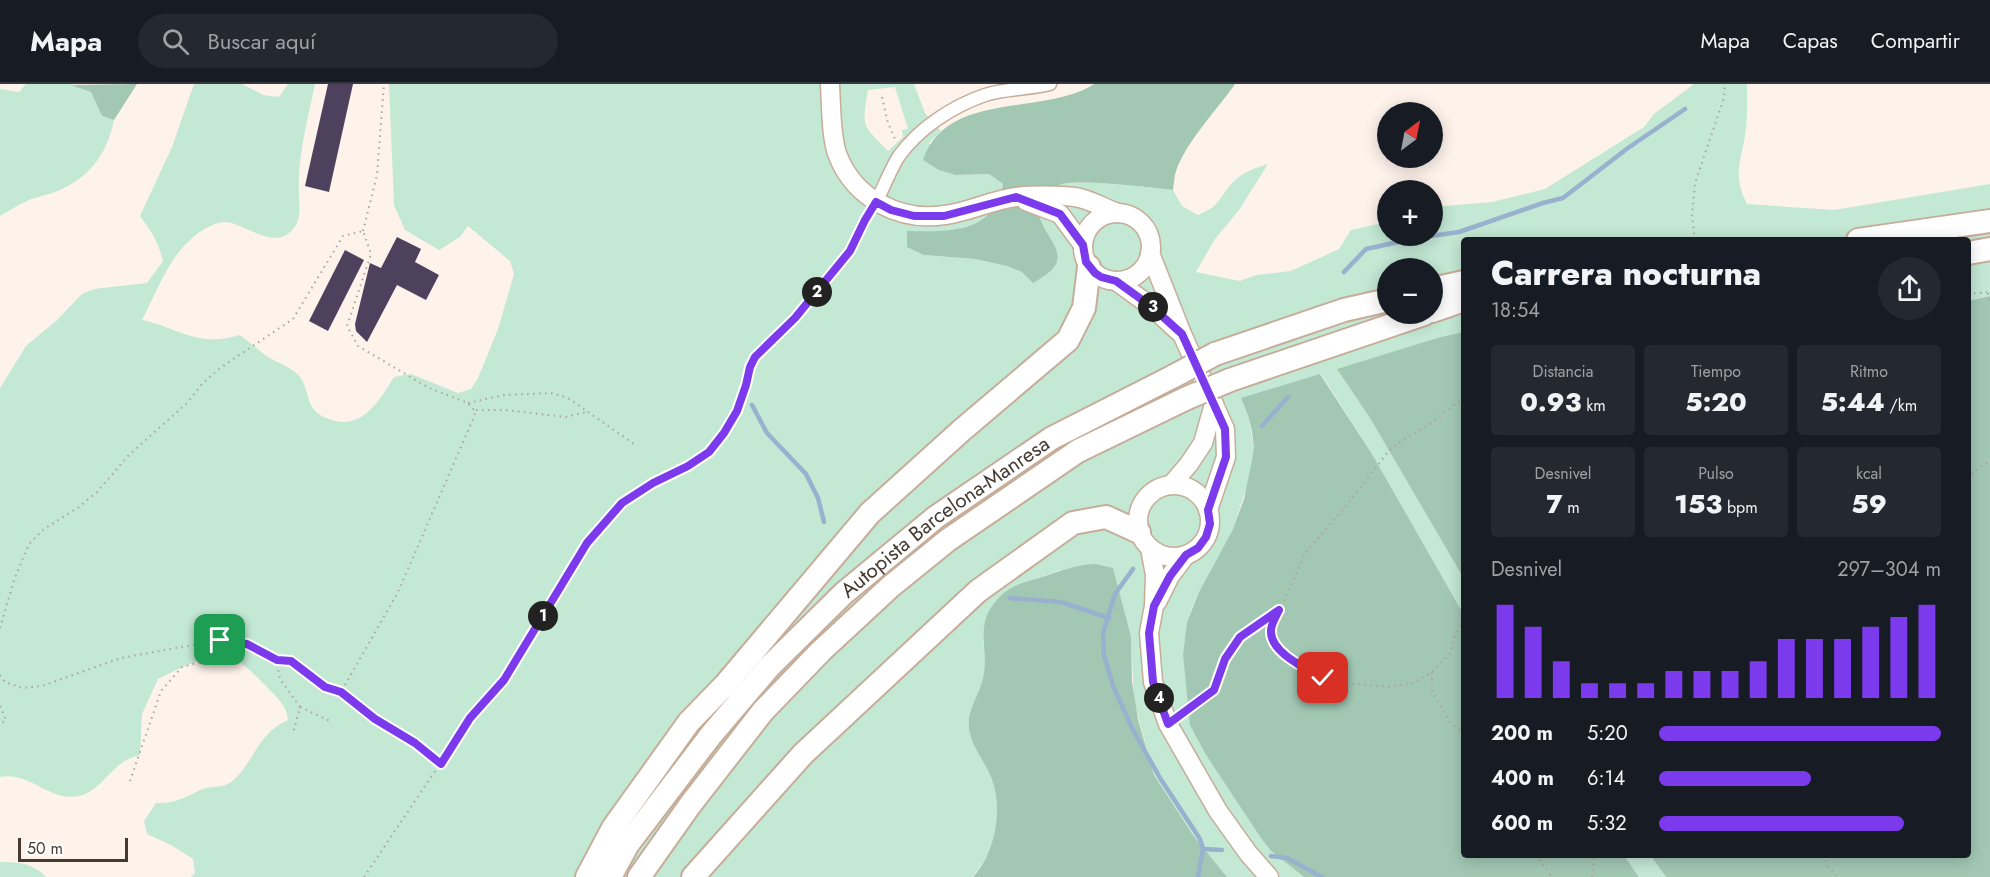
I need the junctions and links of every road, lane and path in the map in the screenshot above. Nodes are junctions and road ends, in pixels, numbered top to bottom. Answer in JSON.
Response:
{"nodes":[{"id":1,"x":384,"y":84,"type":"edge"},
{"id":2,"x":830,"y":84,"type":"edge"},
{"id":3,"x":1050,"y":84,"type":"edge"},
{"id":4,"x":1725,"y":84,"type":"edge"},
{"id":5,"x":882,"y":96,"type":"dead end"},
{"id":6,"x":904,"y":150,"type":"junction"},
{"id":7,"x":1016,"y":197,"type":"junction"},
{"id":8,"x":876,"y":202,"type":"junction"},
{"id":9,"x":1118,"y":213,"type":"junction"},
{"id":10,"x":1990,"y":221,"type":"edge"},
{"id":11,"x":363,"y":231,"type":"junction"},
{"id":12,"x":1695,"y":237,"type":"edge"},
{"id":13,"x":1879,"y":237,"type":"edge"},
{"id":14,"x":1083,"y":245,"type":"junction"},
{"id":15,"x":1990,"y":249,"type":"edge"},
{"id":16,"x":1971,"y":252,"type":"edge"},
{"id":17,"x":1150,"y":253,"type":"junction"},
{"id":18,"x":1089,"y":267,"type":"junction"},
{"id":19,"x":1116,"y":281,"type":"junction"},
{"id":20,"x":1461,"y":283,"type":"edge"},
{"id":21,"x":1443,"y":287,"type":"edge"},
{"id":22,"x":1989,"y":292,"type":"edge"},
{"id":23,"x":1971,"y":294,"type":"edge"},
{"id":24,"x":1461,"y":301,"type":"edge"},
{"id":25,"x":1990,"y":301,"type":"edge"},
{"id":26,"x":1377,"y":302,"type":"edge"},
{"id":27,"x":1443,"y":307,"type":"edge"},
{"id":28,"x":1395,"y":324,"type":"edge"},
{"id":29,"x":1182,"y":334,"type":"junction"},
{"id":30,"x":1461,"y":399,"type":"edge"},
{"id":31,"x":468,"y":403,"type":"junction"},
{"id":32,"x":1214,"y":404,"type":"junction"},
{"id":33,"x":475,"y":411,"type":"junction"},
{"id":34,"x":586,"y":412,"type":"junction"},
{"id":35,"x":634,"y":444,"type":"dead end"},
{"id":36,"x":1990,"y":461,"type":"edge"},
{"id":37,"x":1971,"y":476,"type":"edge"},
{"id":38,"x":1171,"y":485,"type":"junction"},
{"id":39,"x":1208,"y":510,"type":"junction"},
{"id":40,"x":1145,"y":540,"type":"junction"},
{"id":41,"x":1186,"y":555,"type":"junction"},
{"id":42,"x":1154,"y":606,"type":"junction"},
{"id":43,"x":1279,"y":610,"type":"junction"},
{"id":44,"x":1461,"y":625,"type":"edge"},
{"id":45,"x":0,"y":628,"type":"edge"},
{"id":46,"x":240,"y":643,"type":"junction"},
{"id":47,"x":284,"y":660,"type":"junction"},
{"id":48,"x":1432,"y":672,"type":"junction"},
{"id":49,"x":0,"y":675,"type":"edge"},
{"id":50,"x":341,"y":692,"type":"junction"},
{"id":51,"x":0,"y":706,"type":"edge"},
{"id":52,"x":300,"y":707,"type":"junction"},
{"id":53,"x":332,"y":722,"type":"dead end"},
{"id":54,"x":0,"y":724,"type":"edge"},
{"id":55,"x":1168,"y":724,"type":"junction"},
{"id":56,"x":1461,"y":731,"type":"edge"},
{"id":57,"x":293,"y":733,"type":"dead end"},
{"id":58,"x":441,"y":764,"type":"junction"},
{"id":59,"x":130,"y":781,"type":"dead end"},
{"id":60,"x":1537,"y":858,"type":"edge"},
{"id":61,"x":1595,"y":858,"type":"edge"},
{"id":62,"x":1824,"y":858,"type":"edge"},
{"id":63,"x":364,"y":877,"type":"edge"},
{"id":64,"x":587,"y":877,"type":"edge"},
{"id":65,"x":610,"y":877,"type":"edge"},
{"id":66,"x":639,"y":877,"type":"edge"},
{"id":67,"x":693,"y":877,"type":"edge"},
{"id":68,"x":1269,"y":877,"type":"edge"},
{"id":69,"x":1552,"y":877,"type":"edge"},
{"id":70,"x":1592,"y":877,"type":"edge"},
{"id":71,"x":1838,"y":877,"type":"edge"}],
"edges":[{"from":1,"to":11,"type":"path"},
{"from":2,"to":8,"type":"street"},
{"from":3,"to":6,"type":"street"},
{"from":4,"to":12,"type":"path"},
{"from":5,"to":6,"type":"path"},
{"from":6,"to":8,"type":"street"},
{"from":7,"to":8,"type":"street"},
{"from":7,"to":9,"type":"street"},
{"from":7,"to":14,"type":"street"},
{"from":8,"to":58,"type":"path"},
{"from":9,"to":14,"type":"street"},
{"from":9,"to":17,"type":"street"},
{"from":10,"to":13,"type":"highway"},
{"from":11,"to":31,"type":"path"},
{"from":11,"to":45,"type":"path"},
{"from":14,"to":18,"type":"street"},
{"from":15,"to":16,"type":"highway"},
{"from":17,"to":19,"type":"street"},
{"from":17,"to":29,"type":"street"},
{"from":18,"to":19,"type":"street"},
{"from":18,"to":64,"type":"highway"},
{"from":19,"to":29,"type":"street"},
{"from":20,"to":21,"type":"highway"},
{"from":22,"to":23,"type":"path"},
{"from":22,"to":25,"type":"path"},
{"from":24,"to":27,"type":"highway"},
{"from":26,"to":65,"type":"highway","name":"Autopista Barcelona-Manresa","bridge":true},
{"from":28,"to":66,"type":"highway","name":"Autopista Barcelona-Manresa","bridge":true},
{"from":29,"to":32,"type":"street"},
{"from":30,"to":43,"type":"path"},
{"from":31,"to":33,"type":"path"},
{"from":31,"to":34,"type":"path"},
{"from":32,"to":38,"type":"street"},
{"from":32,"to":39,"type":"street"},
{"from":33,"to":34,"type":"path"},
{"from":33,"to":50,"type":"path"},
{"from":34,"to":35,"type":"path"},
{"from":36,"to":37,"type":"path"},
{"from":38,"to":39,"type":"street"},
{"from":38,"to":40,"type":"street"},
{"from":39,"to":41,"type":"street"},
{"from":40,"to":41,"type":"street"},
{"from":40,"to":42,"type":"street"},
{"from":40,"to":67,"type":"highway"},
{"from":41,"to":42,"type":"street"},
{"from":42,"to":55,"type":"street"},
{"from":43,"to":48,"type":"path"},
{"from":43,"to":55,"type":"path"},
{"from":44,"to":48,"type":"path"},
{"from":46,"to":47,"type":"path"},
{"from":46,"to":49,"type":"path"},
{"from":46,"to":59,"type":"path"},
{"from":47,"to":50,"type":"path"},
{"from":47,"to":52,"type":"path"},
{"from":48,"to":56,"type":"path"},
{"from":50,"to":58,"type":"path"},
{"from":51,"to":54,"type":"path"},
{"from":52,"to":53,"type":"path"},
{"from":52,"to":57,"type":"path"},
{"from":55,"to":68,"type":"street"},
{"from":58,"to":63,"type":"path"},
{"from":60,"to":69,"type":"path"},
{"from":61,"to":70,"type":"path"},
{"from":62,"to":71,"type":"path"}]}
